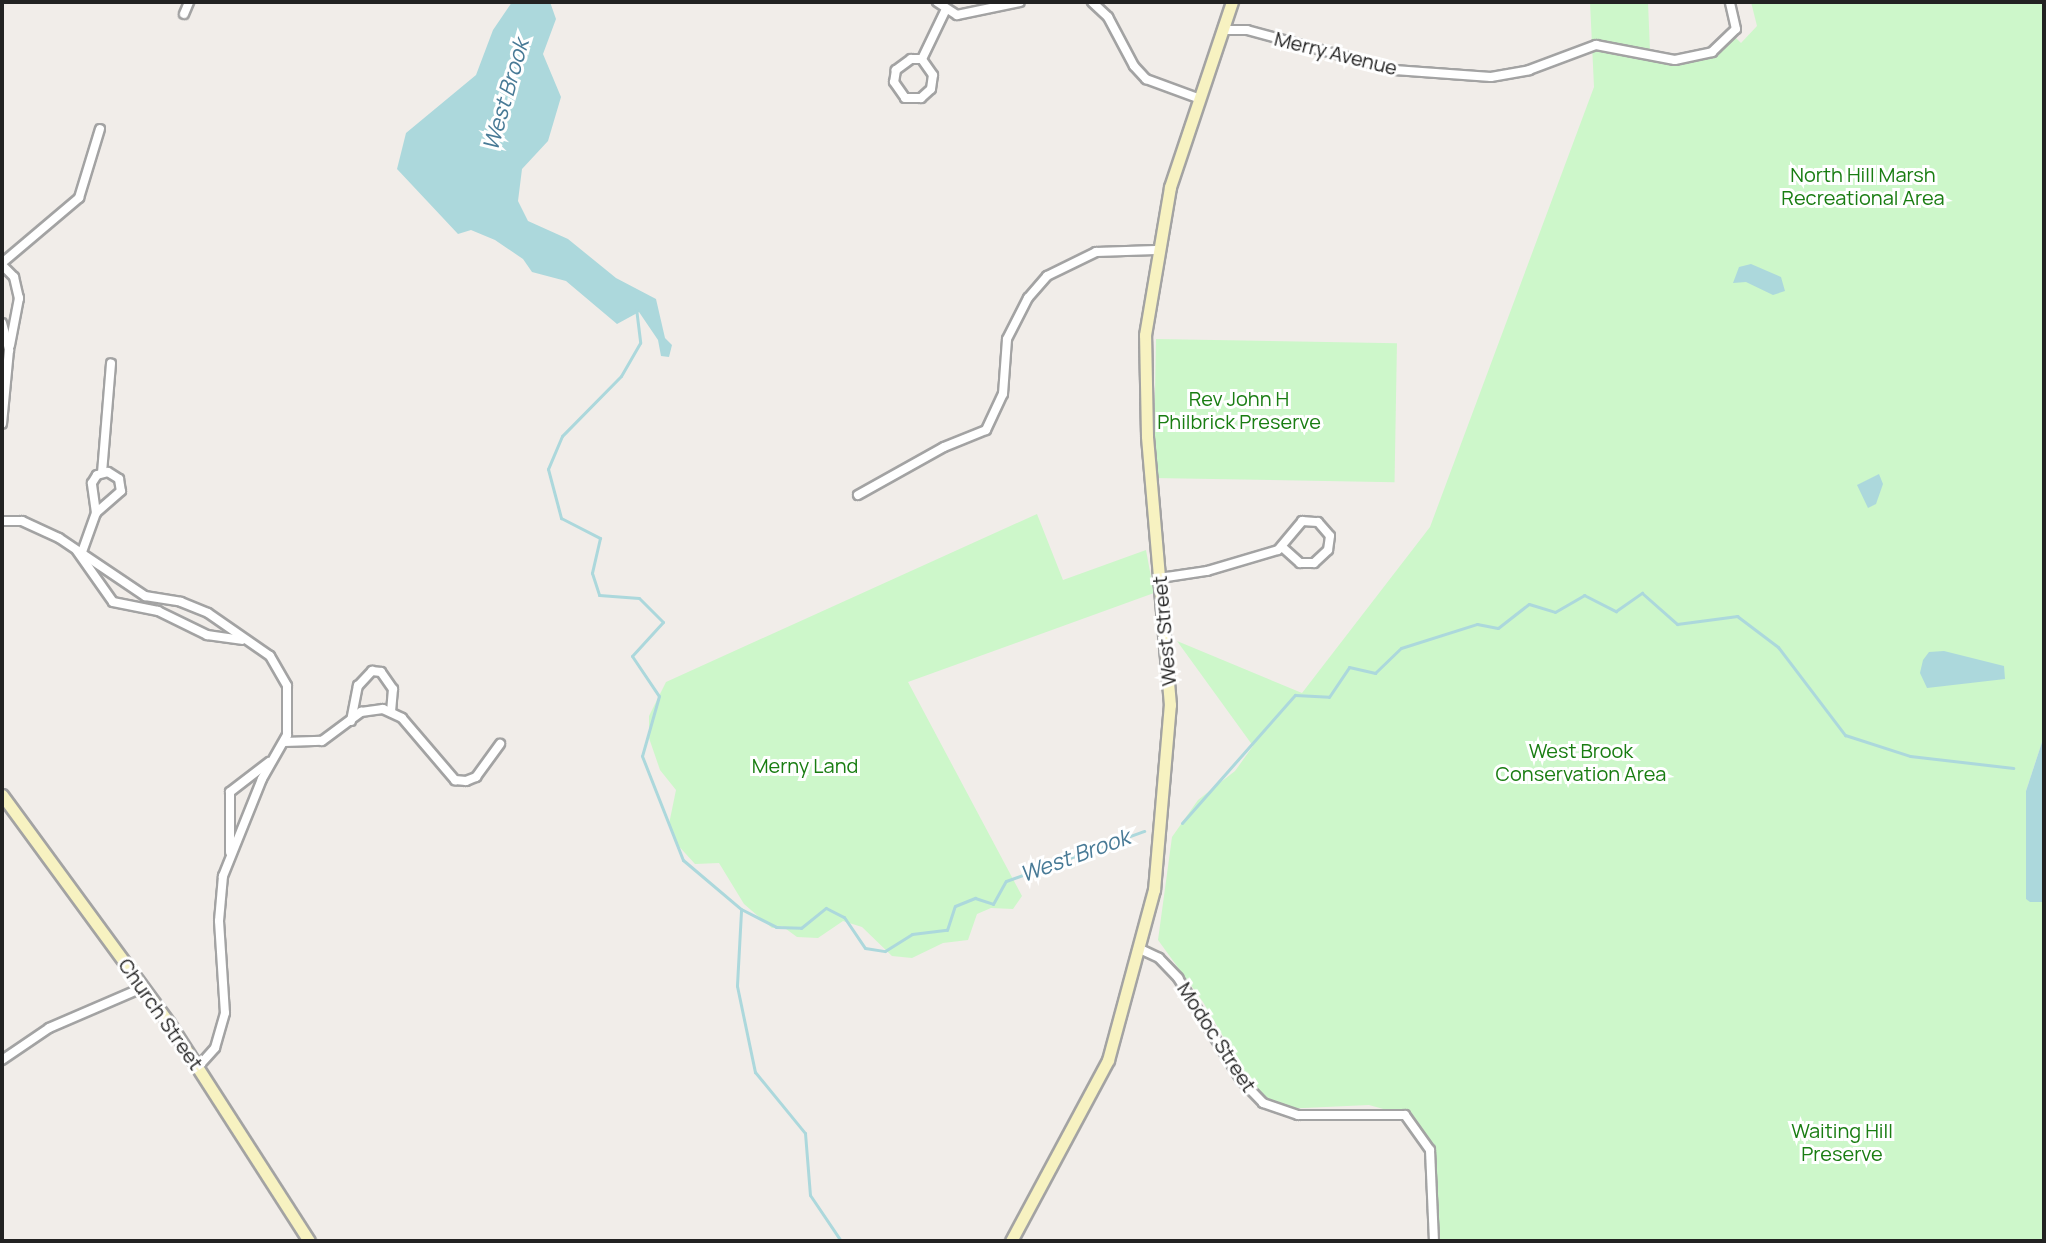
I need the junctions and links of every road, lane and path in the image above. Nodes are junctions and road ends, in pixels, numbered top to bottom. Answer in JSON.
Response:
{"nodes":[{"id":1,"x":189,"y":2,"type":"edge"},
{"id":2,"x":937,"y":2,"type":"edge"},
{"id":3,"x":1020,"y":2,"type":"edge"},
{"id":4,"x":1092,"y":2,"type":"edge"},
{"id":5,"x":1232,"y":2,"type":"edge"},
{"id":6,"x":1730,"y":2,"type":"edge"},
{"id":7,"x":946,"y":9,"type":"junction"},
{"id":8,"x":184,"y":14,"type":"dead end"},
{"id":9,"x":1224,"y":30,"type":"junction"},
{"id":10,"x":922,"y":59,"type":"junction"},
{"id":11,"x":1200,"y":99,"type":"junction"},
{"id":12,"x":100,"y":129,"type":"dead end"},
{"id":13,"x":1156,"y":250,"type":"junction"},
{"id":14,"x":2,"y":264,"type":"edge"},
{"id":15,"x":2,"y":323,"type":"edge"},
{"id":16,"x":9,"y":350,"type":"junction"},
{"id":17,"x":111,"y":363,"type":"dead end"},
{"id":18,"x":2,"y":424,"type":"edge"},
{"id":19,"x":102,"y":473,"type":"junction"},
{"id":20,"x":858,"y":495,"type":"dead end"},
{"id":21,"x":96,"y":513,"type":"junction"},
{"id":22,"x":2,"y":521,"type":"edge"},
{"id":23,"x":73,"y":546,"type":"junction"},
{"id":24,"x":1282,"y":547,"type":"junction"},
{"id":25,"x":82,"y":552,"type":"junction"},
{"id":26,"x":1160,"y":578,"type":"junction"},
{"id":27,"x":246,"y":641,"type":"junction"},
{"id":28,"x":391,"y":711,"type":"junction"},
{"id":29,"x":351,"y":721,"type":"junction"},
{"id":30,"x":284,"y":742,"type":"junction"},
{"id":31,"x":500,"y":744,"type":"dead end"},
{"id":32,"x":271,"y":760,"type":"junction"},
{"id":33,"x":2,"y":795,"type":"edge"},
{"id":34,"x":230,"y":853,"type":"junction"},
{"id":35,"x":1140,"y":949,"type":"junction"},
{"id":36,"x":144,"y":987,"type":"junction"},
{"id":37,"x":2,"y":1060,"type":"edge"},
{"id":38,"x":198,"y":1067,"type":"junction"},
{"id":39,"x":309,"y":1241,"type":"edge"},
{"id":40,"x":1011,"y":1241,"type":"edge"},
{"id":41,"x":1434,"y":1241,"type":"edge"}],
"edges":[{"from":1,"to":8,"type":"street"},
{"from":2,"to":7,"type":"street"},
{"from":3,"to":7,"type":"street"},
{"from":4,"to":11,"type":"street"},
{"from":5,"to":9,"type":"main road","name":"West Street"},
{"from":6,"to":9,"type":"street","name":"Merry Avenue"},
{"from":7,"to":10,"type":"street"},
{"from":9,"to":11,"type":"main road","name":"West Street"},
{"from":10,"to":10,"type":"street"},
{"from":11,"to":13,"type":"main road","name":"West Street"},
{"from":12,"to":14,"type":"street"},
{"from":13,"to":20,"type":"street"},
{"from":13,"to":26,"type":"main road","name":"West Street"},
{"from":14,"to":16,"type":"street"},
{"from":15,"to":16,"type":"street"},
{"from":16,"to":18,"type":"street"},
{"from":17,"to":19,"type":"street"},
{"from":19,"to":21,"type":"street"},
{"from":19,"to":21,"type":"street"},
{"from":21,"to":25,"type":"street"},
{"from":22,"to":23,"type":"street"},
{"from":23,"to":25,"type":"street"},
{"from":23,"to":27,"type":"street"},
{"from":24,"to":24,"type":"street"},
{"from":24,"to":26,"type":"street"},
{"from":25,"to":27,"type":"street"},
{"from":26,"to":35,"type":"main road","name":"West Street"},
{"from":27,"to":30,"type":"street"},
{"from":28,"to":29,"type":"street"},
{"from":28,"to":29,"type":"street"},
{"from":28,"to":31,"type":"street"},
{"from":29,"to":30,"type":"street"},
{"from":30,"to":32,"type":"street"},
{"from":32,"to":34,"type":"street"},
{"from":32,"to":34,"type":"street"},
{"from":33,"to":36,"type":"main road","name":"Church Street"},
{"from":34,"to":38,"type":"street"},
{"from":35,"to":40,"type":"main road","name":"West Street"},
{"from":35,"to":41,"type":"street","name":"Modoc Street"},
{"from":36,"to":37,"type":"street"},
{"from":36,"to":38,"type":"main road","name":"Church Street"},
{"from":38,"to":39,"type":"main road","name":"Church Street"}]}
